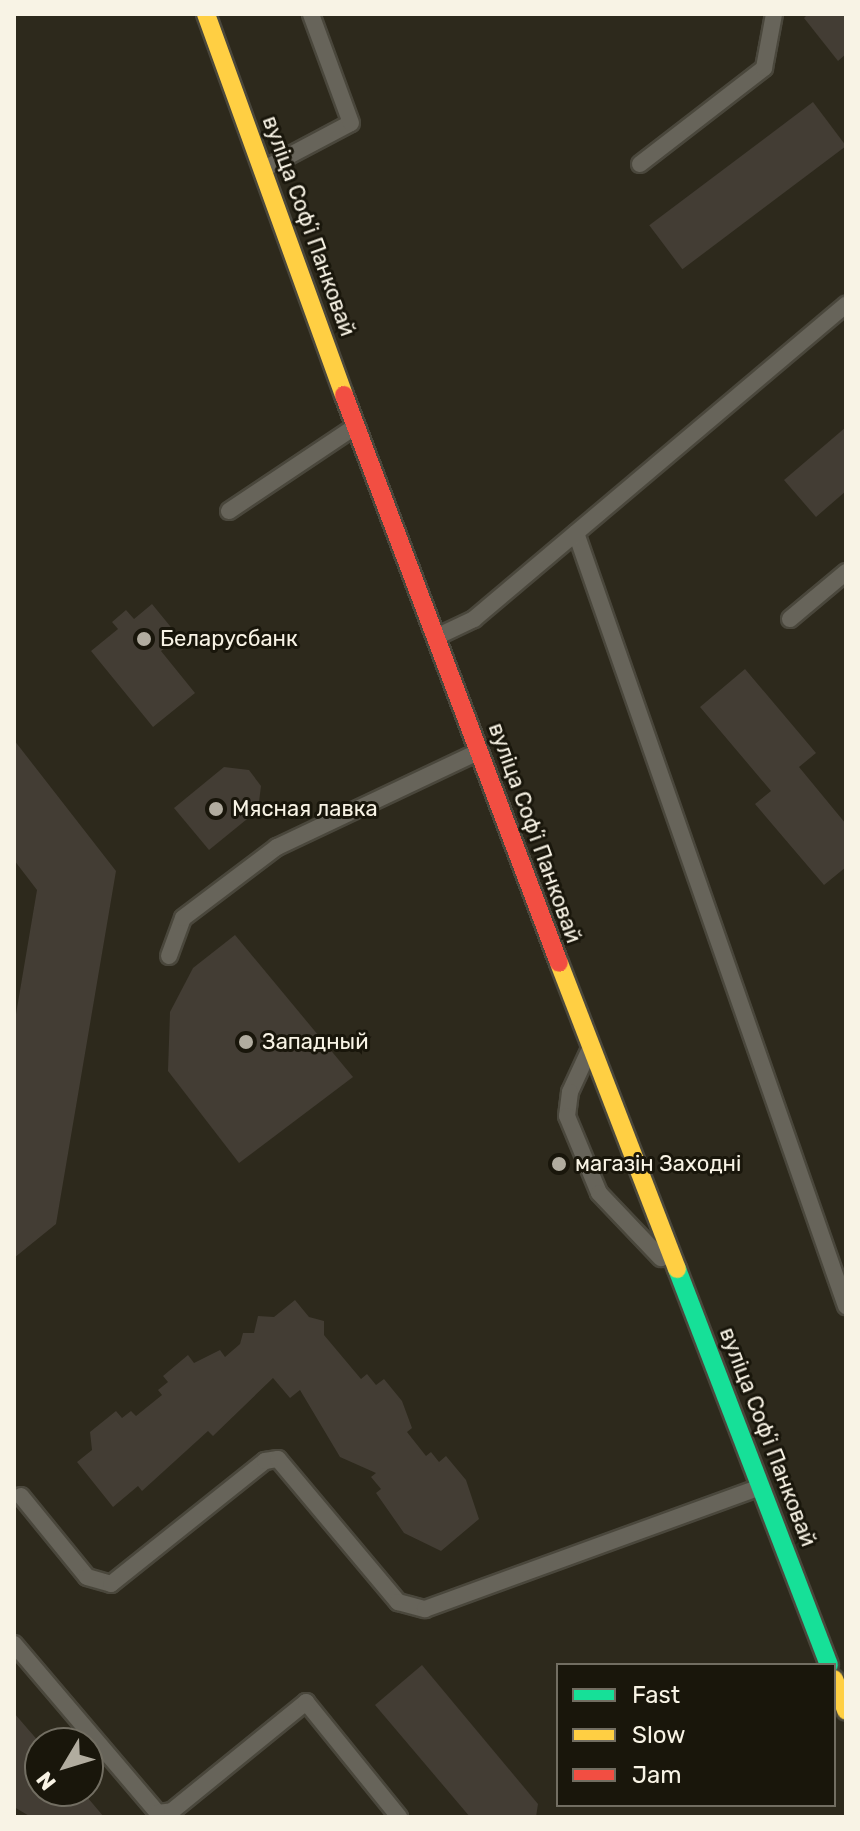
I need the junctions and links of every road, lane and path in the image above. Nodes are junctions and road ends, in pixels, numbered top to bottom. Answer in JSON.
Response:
{"nodes":[{"id":1,"x":206,"y":14,"type":"edge"},
{"id":2,"x":311,"y":14,"type":"edge"},
{"id":3,"x":774,"y":14,"type":"edge"},
{"id":4,"x":640,"y":164,"type":"dead end"},
{"id":5,"x":262,"y":170,"type":"junction"},
{"id":6,"x":846,"y":305,"type":"edge"},
{"id":7,"x":357,"y":425,"type":"junction"},
{"id":8,"x":229,"y":511,"type":"dead end"},
{"id":9,"x":576,"y":533,"type":"junction"},
{"id":10,"x":846,"y":572,"type":"edge"},
{"id":11,"x":790,"y":619,"type":"dead end"},
{"id":12,"x":436,"y":637,"type":"junction"},
{"id":13,"x":480,"y":751,"type":"junction"},
{"id":14,"x":169,"y":956,"type":"dead end"},
{"id":15,"x":591,"y":1048,"type":"junction"},
{"id":16,"x":679,"y":1273,"type":"junction"},
{"id":17,"x":846,"y":1306,"type":"edge"},
{"id":18,"x":761,"y":1486,"type":"junction"},
{"id":19,"x":21,"y":1496,"type":"dead end"},
{"id":20,"x":14,"y":1644,"type":"edge"},
{"id":21,"x":828,"y":1663,"type":"edge"},
{"id":22,"x":836,"y":1684,"type":"edge"},
{"id":23,"x":846,"y":1711,"type":"edge"},
{"id":24,"x":399,"y":1817,"type":"edge"}],
"edges":[{"from":1,"to":5,"type":"main road","name":"вуліца Софʼі Панковай"},
{"from":2,"to":5,"type":"lane"},
{"from":3,"to":4,"type":"lane"},
{"from":5,"to":7,"type":"main road","name":"вуліца Софʼі Панковай"},
{"from":6,"to":9,"type":"lane"},
{"from":7,"to":8,"type":"lane"},
{"from":7,"to":12,"type":"main road","name":"вуліца Софʼі Панковай"},
{"from":9,"to":12,"type":"lane"},
{"from":9,"to":17,"type":"lane"},
{"from":10,"to":11,"type":"lane"},
{"from":12,"to":13,"type":"main road","name":"вуліца Софʼі Панковай"},
{"from":13,"to":14,"type":"lane"},
{"from":13,"to":15,"type":"main road","name":"вуліца Софʼі Панковай"},
{"from":15,"to":16,"type":"main road","name":"вуліца Софʼі Панковай"},
{"from":15,"to":16,"type":"lane"},
{"from":16,"to":18,"type":"main road","name":"вуліца Софʼі Панковай"},
{"from":18,"to":19,"type":"lane"},
{"from":18,"to":21,"type":"main road","name":"вуліца Софʼі Панковай"},
{"from":20,"to":24,"type":"lane"},
{"from":22,"to":23,"type":"main road"}]}
